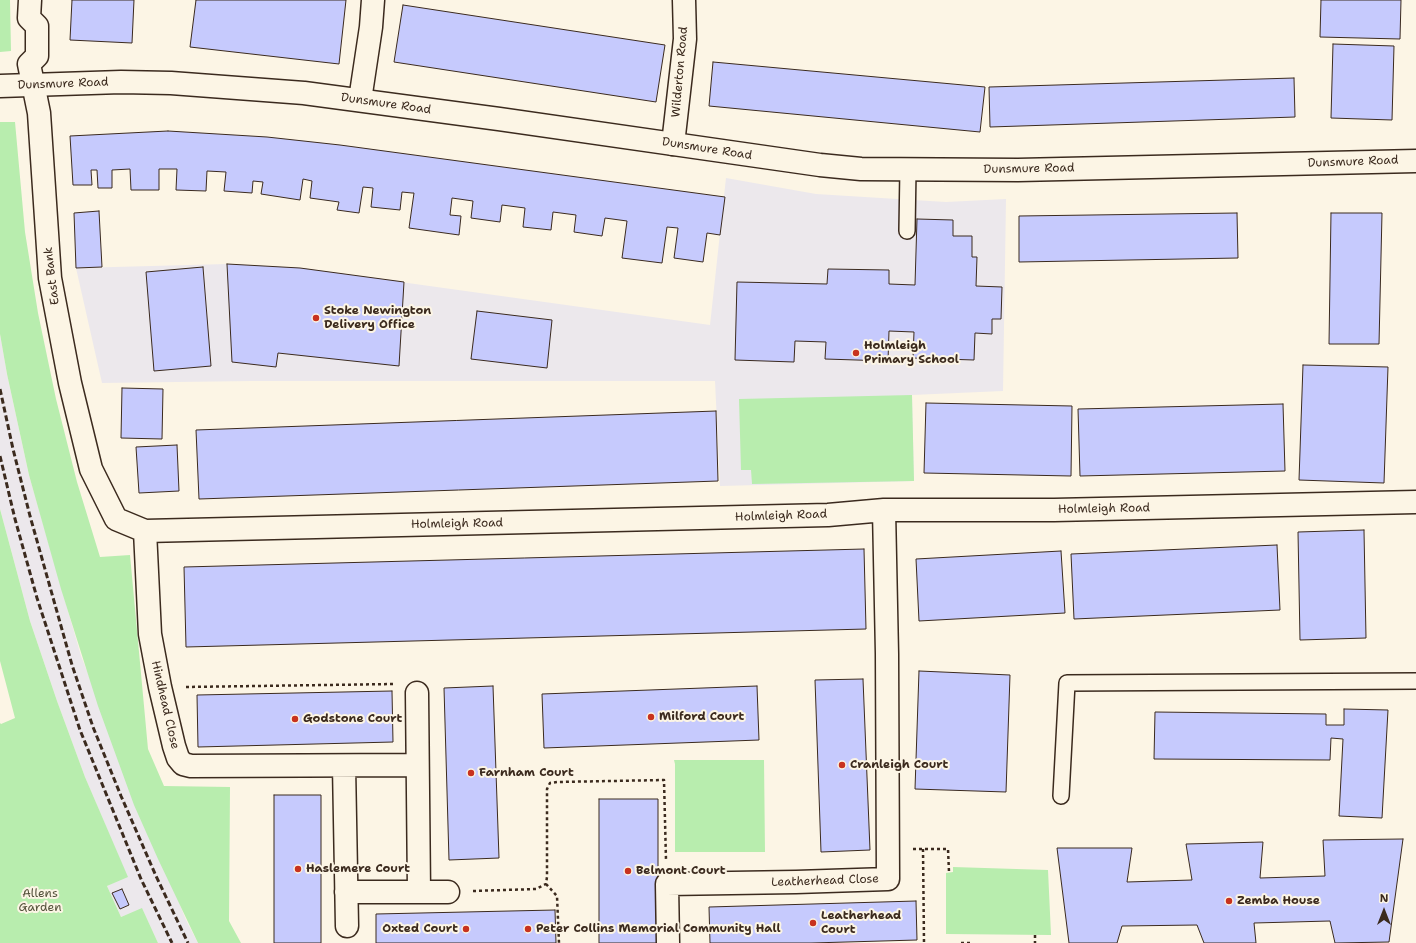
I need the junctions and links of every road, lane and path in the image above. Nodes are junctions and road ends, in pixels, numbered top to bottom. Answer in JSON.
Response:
{"nodes":[{"id":1,"x":373,"y":0,"type":"edge"},
{"id":2,"x":684,"y":0,"type":"edge"},
{"id":3,"x":29,"y":9,"type":"edge"},
{"id":4,"x":31,"y":74,"type":"junction"},
{"id":5,"x":0,"y":86,"type":"edge"},
{"id":6,"x":360,"y":100,"type":"junction"},
{"id":7,"x":673,"y":144,"type":"junction"},
{"id":8,"x":1416,"y":161,"type":"edge"},
{"id":9,"x":908,"y":169,"type":"junction"},
{"id":10,"x":907,"y":231,"type":"dead end"},
{"id":11,"x":1416,"y":502,"type":"edge"},
{"id":12,"x":884,"y":510,"type":"junction"},
{"id":13,"x":145,"y":531,"type":"junction"},
{"id":14,"x":1416,"y":681,"type":"edge"},
{"id":15,"x":160,"y":687,"type":"junction"},
{"id":16,"x":417,"y":693,"type":"joint"},
{"id":17,"x":417,"y":765,"type":"junction"},
{"id":18,"x":344,"y":766,"type":"junction"},
{"id":19,"x":1061,"y":796,"type":"dead end"},
{"id":20,"x":888,"y":849,"type":"junction"},
{"id":21,"x":923,"y":849,"type":"junction"},
{"id":22,"x":949,"y":872,"type":"dead end"},
{"id":23,"x":668,"y":878,"type":"junction"},
{"id":24,"x":546,"y":884,"type":"junction"},
{"id":25,"x":346,"y":892,"type":"junction"},
{"id":26,"x":419,"y":892,"type":"junction"},
{"id":27,"x":458,"y":892,"type":"joint"},
{"id":28,"x":347,"y":926,"type":"dead end"},
{"id":29,"x":1035,"y":935,"type":"dead end"},
{"id":30,"x":559,"y":943,"type":"edge"},
{"id":31,"x":668,"y":943,"type":"edge"},
{"id":32,"x":924,"y":943,"type":"edge"},
{"id":33,"x":961,"y":943,"type":"edge"},
{"id":34,"x":972,"y":943,"type":"edge"},
{"id":35,"x":1035,"y":943,"type":"edge"}],
"edges":[{"from":1,"to":6,"type":"street"},
{"from":2,"to":7,"type":"street","name":"Wilderton Road"},
{"from":3,"to":4,"type":"street"},
{"from":4,"to":5,"type":"street","name":"Dunsmure Road"},
{"from":4,"to":6,"type":"street","name":"Dunsmure Road"},
{"from":4,"to":13,"type":"street","name":"East Bank"},
{"from":6,"to":7,"type":"street","name":"Dunsmure Road"},
{"from":7,"to":9,"type":"street","name":"Dunsmure Road"},
{"from":8,"to":9,"type":"street","name":"Dunsmure Road"},
{"from":9,"to":10,"type":"lane"},
{"from":11,"to":12,"type":"street","name":"Holmleigh Road"},
{"from":12,"to":13,"type":"street","name":"Holmleigh Road"},
{"from":12,"to":20,"type":"street","name":"Leatherhead Close"},
{"from":13,"to":15,"type":"street","name":"Hindhead Close"},
{"from":14,"to":19,"type":"lane"},
{"from":15,"to":16,"type":"path"},
{"from":15,"to":18,"type":"street","name":"Hindhead Close"},
{"from":16,"to":17,"type":"street"},
{"from":17,"to":18,"type":"street","name":"Hindhead Close"},
{"from":17,"to":26,"type":"street"},
{"from":18,"to":25,"type":"street"},
{"from":20,"to":21,"type":"path"},
{"from":20,"to":23,"type":"street","name":"Leatherhead Close"},
{"from":21,"to":22,"type":"path"},
{"from":21,"to":32,"type":"path"},
{"from":23,"to":24,"type":"path"},
{"from":23,"to":31,"type":"street"},
{"from":24,"to":27,"type":"path"},
{"from":24,"to":30,"type":"path"},
{"from":25,"to":26,"type":"street"},
{"from":25,"to":28,"type":"street"},
{"from":26,"to":27,"type":"street"},
{"from":29,"to":35,"type":"path"},
{"from":33,"to":34,"type":"path"}]}
